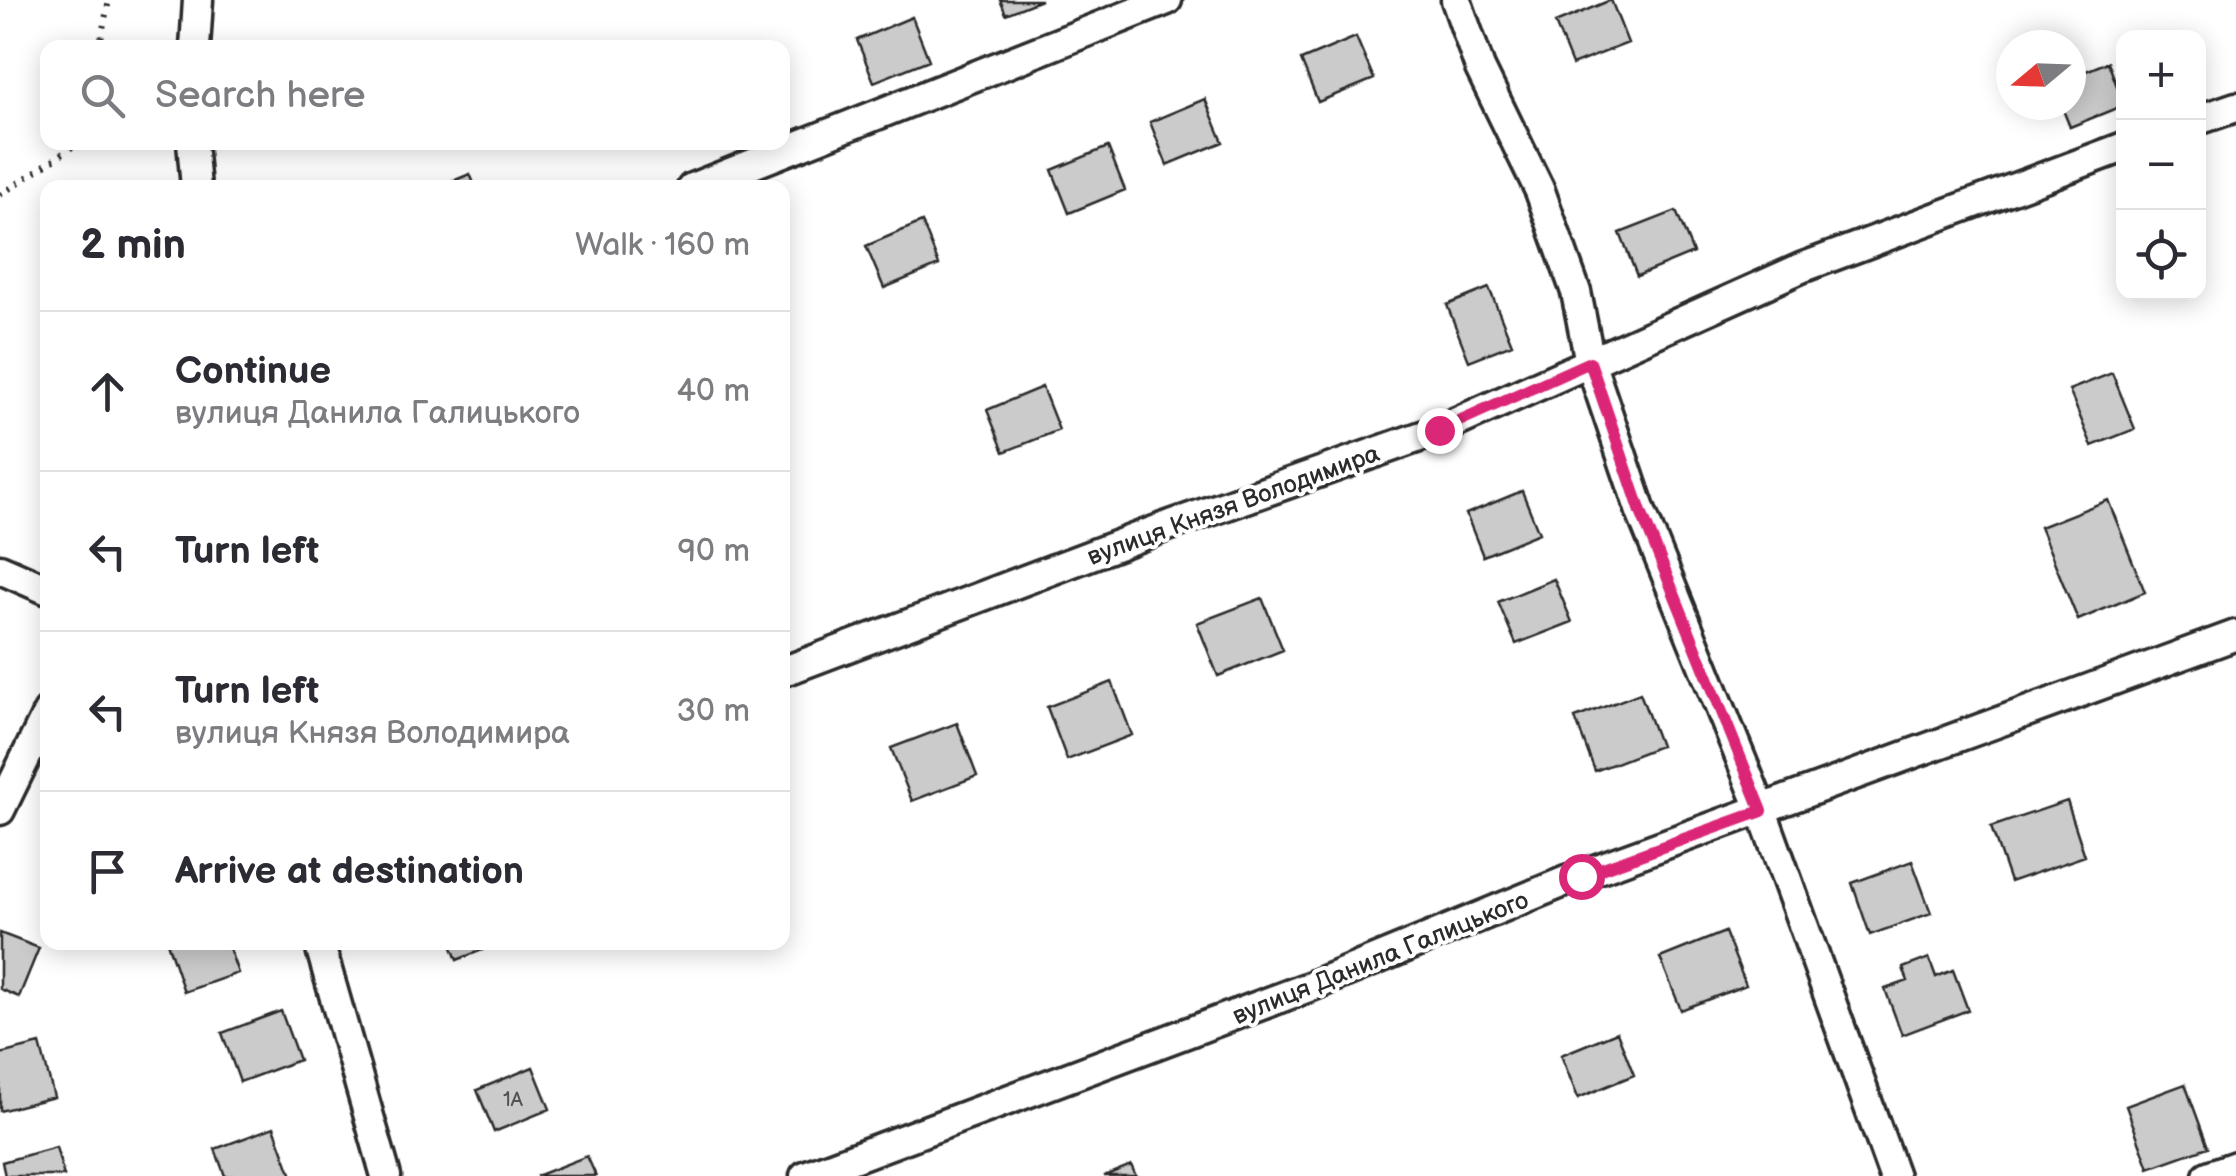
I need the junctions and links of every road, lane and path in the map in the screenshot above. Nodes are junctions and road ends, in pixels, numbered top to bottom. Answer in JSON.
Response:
{"nodes":[{"id":1,"x":108,"y":0,"type":"edge"},
{"id":2,"x":198,"y":0,"type":"edge"},
{"id":3,"x":1168,"y":0,"type":"edge"},
{"id":4,"x":1456,"y":0,"type":"edge"},
{"id":5,"x":101,"y":40,"type":"edge"},
{"id":6,"x":195,"y":40,"type":"edge"},
{"id":7,"x":2236,"y":107,"type":"edge"},
{"id":8,"x":2206,"y":117,"type":"edge"},
{"id":9,"x":790,"y":149,"type":"edge"},
{"id":10,"x":68,"y":150,"type":"edge"},
{"id":11,"x":193,"y":150,"type":"edge"},
{"id":12,"x":788,"y":150,"type":"edge"},
{"id":13,"x":2116,"y":150,"type":"edge"},
{"id":14,"x":195,"y":180,"type":"edge"},
{"id":15,"x":712,"y":180,"type":"edge"},
{"id":16,"x":0,"y":195,"type":"edge"},
{"id":17,"x":1590,"y":362,"type":"junction"},
{"id":18,"x":0,"y":569,"type":"edge"},
{"id":19,"x":40,"y":586,"type":"edge"},
{"id":20,"x":2236,"y":635,"type":"edge"},
{"id":21,"x":790,"y":669,"type":"edge"},
{"id":22,"x":40,"y":728,"type":"edge"},
{"id":23,"x":0,"y":810,"type":"edge"},
{"id":24,"x":1762,"y":811,"type":"junction"},
{"id":25,"x":321,"y":950,"type":"edge"},
{"id":26,"x":2236,"y":1166,"type":"edge"},
{"id":27,"x":386,"y":1176,"type":"edge"},
{"id":28,"x":805,"y":1176,"type":"edge"},
{"id":29,"x":1894,"y":1176,"type":"edge"},
{"id":30,"x":2208,"y":1176,"type":"edge"}],
"edges":[{"from":1,"to":5,"type":"path"},
{"from":2,"to":6,"type":"street"},
{"from":3,"to":9,"type":"street"},
{"from":4,"to":17,"type":"street"},
{"from":7,"to":8,"type":"street"},
{"from":10,"to":16,"type":"path"},
{"from":11,"to":14,"type":"street"},
{"from":12,"to":15,"type":"street"},
{"from":13,"to":17,"type":"street","name":"вулиця Князя Володимира"},
{"from":17,"to":21,"type":"street","name":"вулиця Князя Володимира"},
{"from":17,"to":24,"type":"street"},
{"from":18,"to":19,"type":"street"},
{"from":20,"to":24,"type":"street","name":"вулиця Данила Галицького"},
{"from":22,"to":23,"type":"street"},
{"from":24,"to":28,"type":"street","name":"вулиця Данила Галицького"},
{"from":24,"to":29,"type":"street"},
{"from":25,"to":27,"type":"street"},
{"from":26,"to":30,"type":"street"}]}
